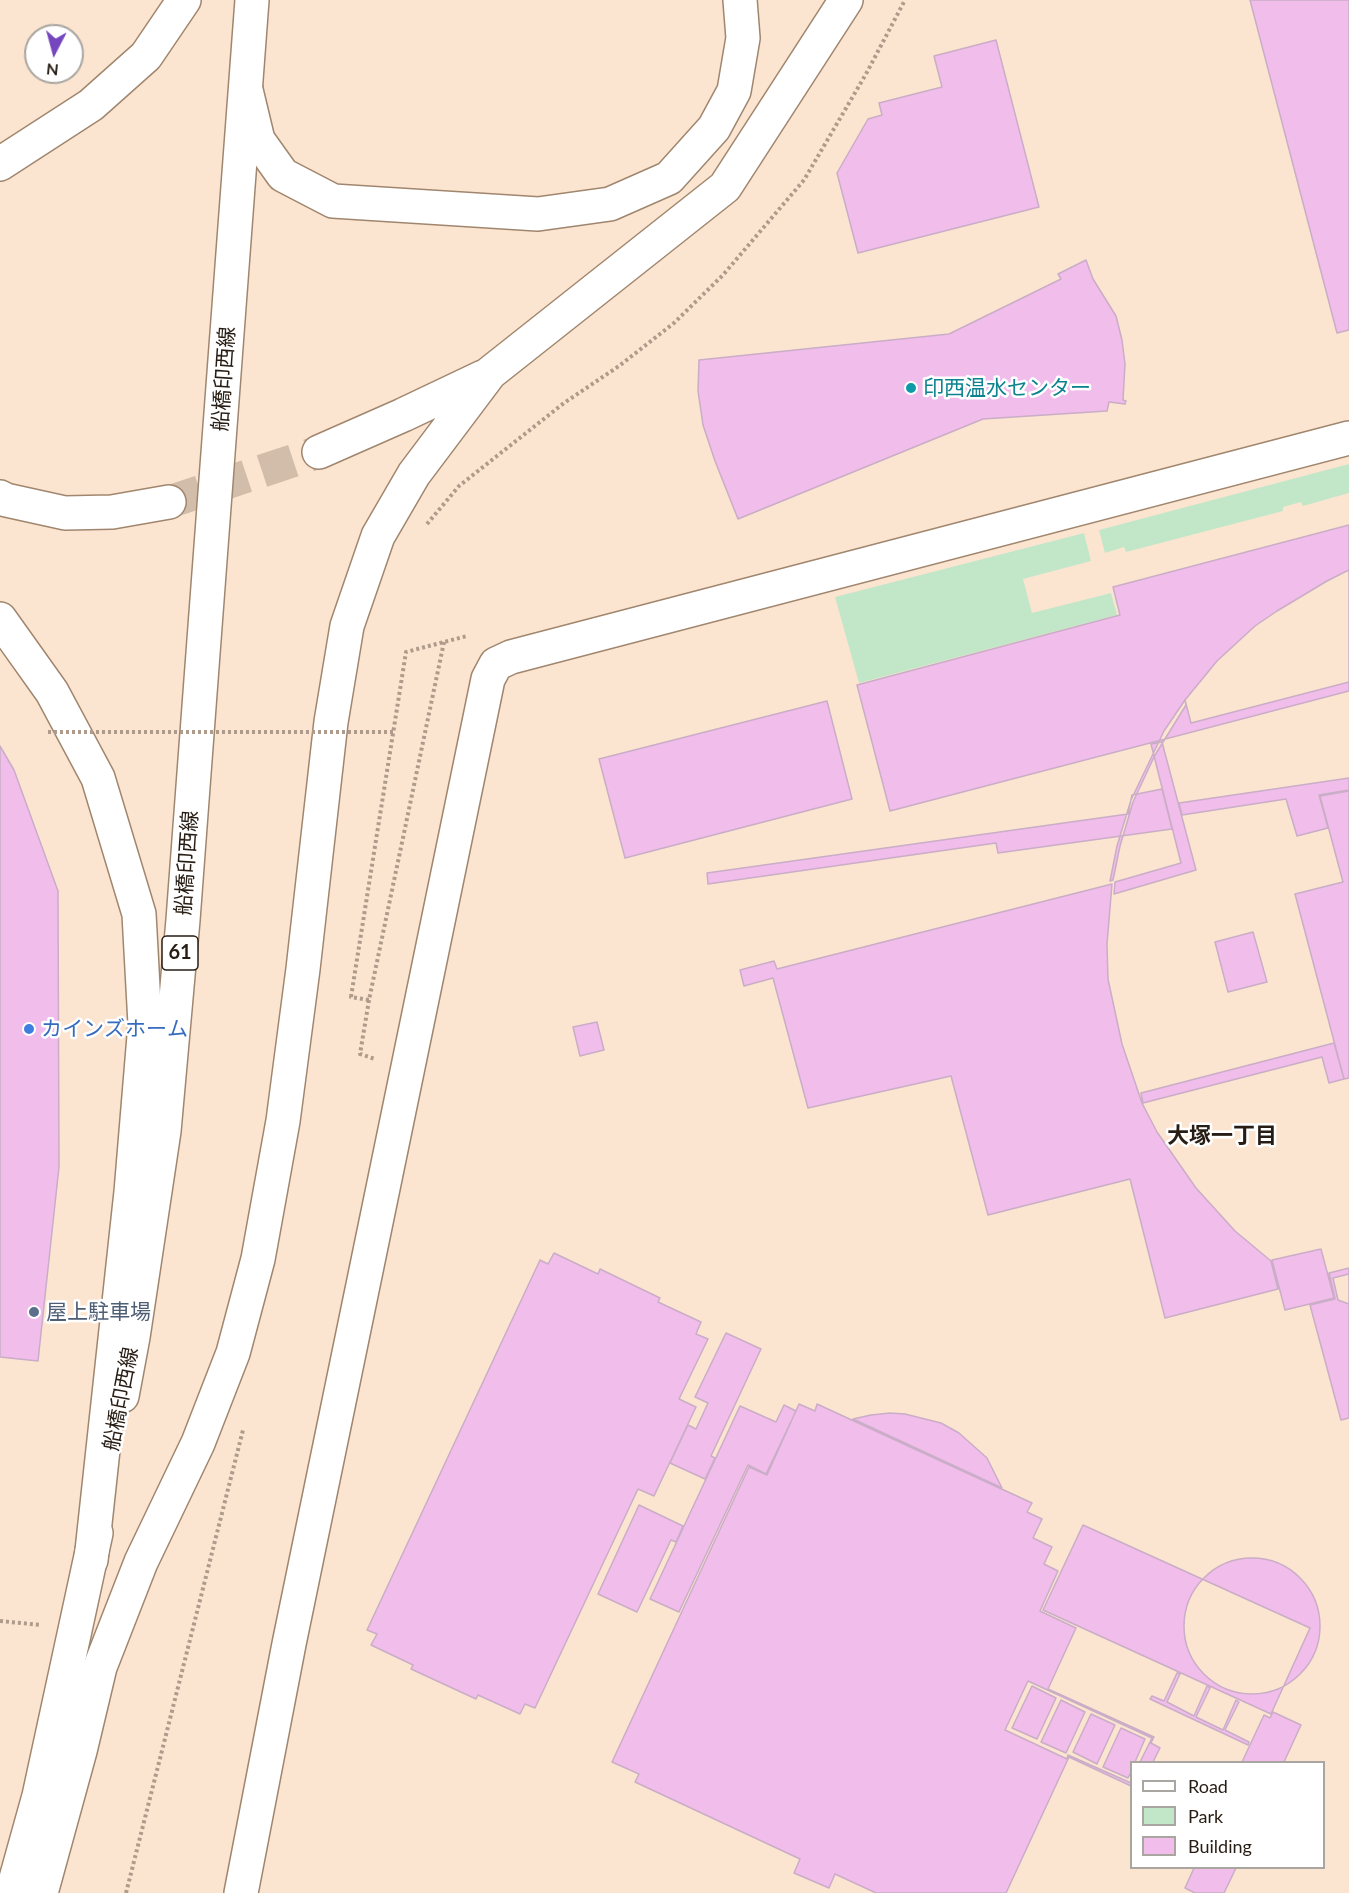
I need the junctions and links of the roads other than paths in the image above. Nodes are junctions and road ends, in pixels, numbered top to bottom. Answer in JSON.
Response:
{"nodes":[{"id":1,"x":252,"y":0,"type":"edge"},
{"id":2,"x":740,"y":0,"type":"edge"},
{"id":3,"x":846,"y":0,"type":"edge"},
{"id":4,"x":183,"y":2,"type":"edge"},
{"id":5,"x":246,"y":90,"type":"junction"},
{"id":6,"x":0,"y":164,"type":"edge"},
{"id":7,"x":490,"y":373,"type":"junction"},
{"id":8,"x":1349,"y":438,"type":"edge"},
{"id":9,"x":319,"y":452,"type":"tunnel mouth"},
{"id":10,"x":0,"y":497,"type":"edge"},
{"id":11,"x":169,"y":502,"type":"tunnel mouth"},
{"id":12,"x":0,"y":619,"type":"edge"},
{"id":13,"x":91,"y":1560,"type":"junction"},
{"id":14,"x":12,"y":1893,"type":"edge"},
{"id":15,"x":41,"y":1893,"type":"edge"},
{"id":16,"x":241,"y":1893,"type":"edge"}],
"edges":[{"from":1,"to":5,"type":"main road","name":"船橋印西線","number":"61"},
{"from":2,"to":5,"type":"main road"},
{"from":3,"to":7,"type":"main road"},
{"from":4,"to":6,"type":"main road"},
{"from":5,"to":13,"type":"main road","name":"船橋印西線","number":"61"},
{"from":7,"to":9,"type":"main road"},
{"from":7,"to":15,"type":"main road"},
{"from":8,"to":16,"type":"main road"},
{"from":10,"to":11,"type":"main road"},
{"from":12,"to":13,"type":"main road"},
{"from":13,"to":14,"type":"main road","name":"船橋印西線","number":"61"}]}
